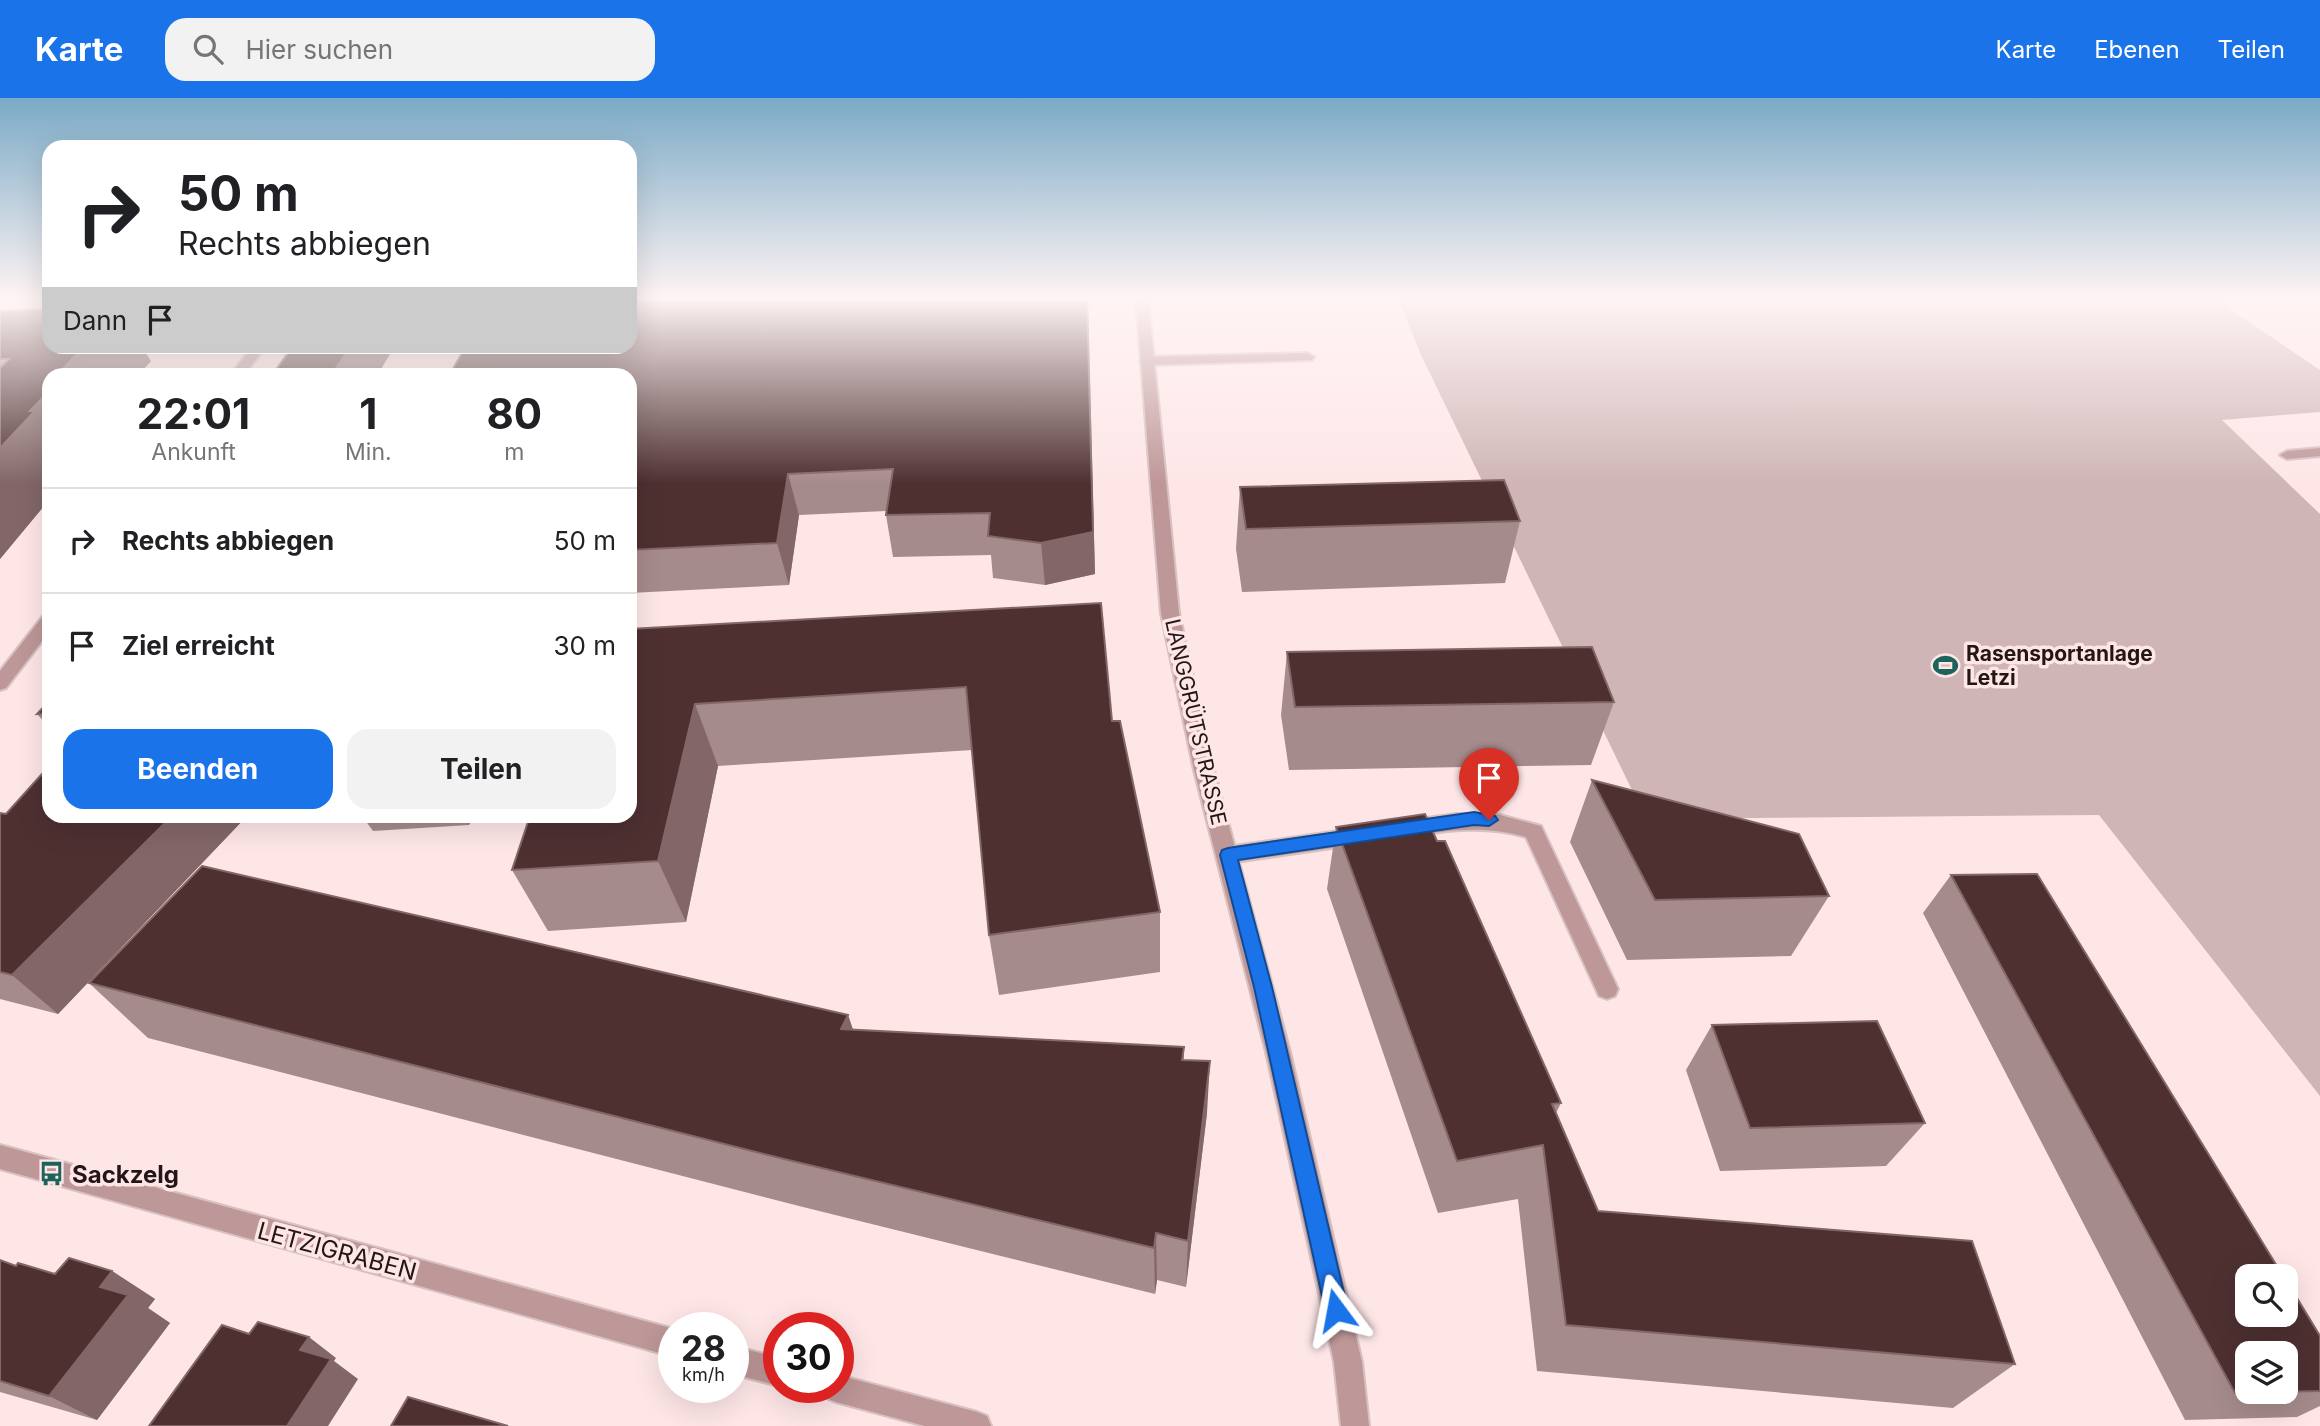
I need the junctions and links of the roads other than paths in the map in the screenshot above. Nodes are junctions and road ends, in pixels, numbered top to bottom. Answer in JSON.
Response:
{"nodes":[{"id":1,"x":1147,"y":361,"type":"edge"},
{"id":2,"x":2320,"y":452,"type":"edge"},
{"id":3,"x":2287,"y":455,"type":"dead end"},
{"id":4,"x":42,"y":629,"type":"edge"},
{"id":5,"x":0,"y":684,"type":"edge"},
{"id":6,"x":1228,"y":855,"type":"junction"},
{"id":7,"x":1607,"y":989,"type":"dead end"},
{"id":8,"x":0,"y":1157,"type":"edge"},
{"id":9,"x":658,"y":1339,"type":"edge"},
{"id":10,"x":854,"y":1393,"type":"edge"},
{"id":11,"x":977,"y":1426,"type":"edge"},
{"id":12,"x":1355,"y":1426,"type":"edge"}],
"edges":[{"from":1,"to":6,"type":"street","name":"LANGGRÜTSTRASSE"},
{"from":2,"to":3,"type":"street"},
{"from":4,"to":5,"type":"street"},
{"from":6,"to":7,"type":"street"},
{"from":6,"to":12,"type":"street","name":"LANGGRÜTSTRASSE"},
{"from":8,"to":9,"type":"street","name":"LETZIGRABEN"},
{"from":10,"to":11,"type":"street"}]}
